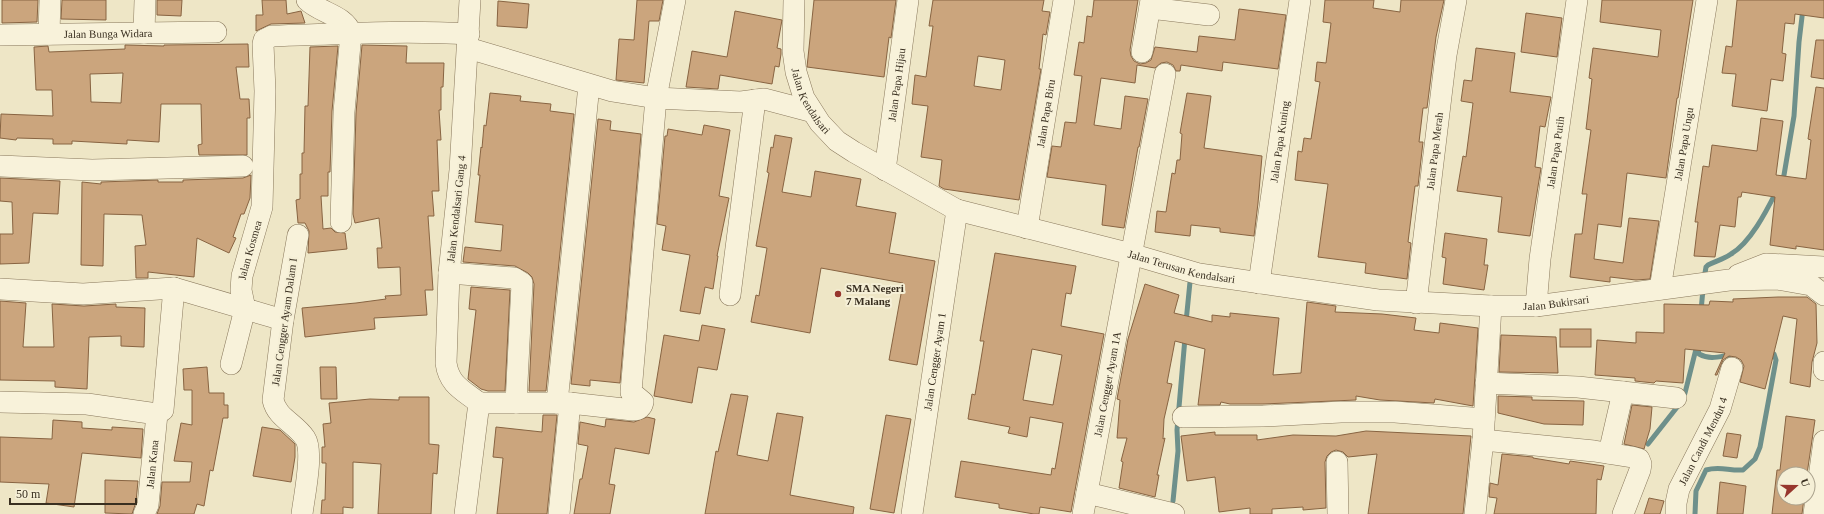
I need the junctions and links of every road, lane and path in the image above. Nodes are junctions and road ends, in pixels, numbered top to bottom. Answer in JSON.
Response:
{"nodes":[{"id":1,"x":50,"y":0,"type":"edge"},
{"id":2,"x":145,"y":0,"type":"edge"},
{"id":3,"x":307,"y":0,"type":"edge"},
{"id":4,"x":470,"y":0,"type":"edge"},
{"id":5,"x":675,"y":0,"type":"edge"},
{"id":6,"x":794,"y":0,"type":"edge"},
{"id":7,"x":908,"y":0,"type":"edge"},
{"id":8,"x":1064,"y":0,"type":"edge"},
{"id":9,"x":1300,"y":0,"type":"edge"},
{"id":10,"x":1456,"y":0,"type":"edge"},
{"id":11,"x":1577,"y":0,"type":"edge"},
{"id":12,"x":1708,"y":0,"type":"edge"},
{"id":13,"x":1151,"y":4,"type":"edge"},
{"id":14,"x":1209,"y":15,"type":"dead end"},
{"id":15,"x":216,"y":32,"type":"dead end"},
{"id":16,"x":144,"y":33,"type":"junction"},
{"id":17,"x":351,"y":33,"type":"junction"},
{"id":18,"x":49,"y":34,"type":"junction"},
{"id":19,"x":0,"y":35,"type":"edge"},
{"id":20,"x":468,"y":41,"type":"junction"},
{"id":21,"x":1142,"y":52,"type":"dead end"},
{"id":22,"x":1165,"y":74,"type":"dead end"},
{"id":23,"x":589,"y":85,"type":"junction"},
{"id":24,"x":656,"y":98,"type":"junction"},
{"id":25,"x":755,"y":100,"type":"junction"},
{"id":26,"x":810,"y":111,"type":"junction"},
{"id":27,"x":0,"y":166,"type":"edge"},
{"id":28,"x":243,"y":166,"type":"dead end"},
{"id":29,"x":885,"y":170,"type":"junction"},
{"id":30,"x":958,"y":210,"type":"junction"},
{"id":31,"x":340,"y":222,"type":"dead end"},
{"id":32,"x":1027,"y":228,"type":"junction"},
{"id":33,"x":298,"y":236,"type":"dead end"},
{"id":34,"x":1131,"y":254,"type":"junction"},
{"id":35,"x":1824,"y":267,"type":"edge"},
{"id":36,"x":449,"y":273,"type":"junction"},
{"id":37,"x":1713,"y":282,"type":"junction"},
{"id":38,"x":1259,"y":283,"type":"junction"},
{"id":39,"x":174,"y":288,"type":"junction"},
{"id":40,"x":1660,"y":288,"type":"junction"},
{"id":41,"x":0,"y":289,"type":"edge"},
{"id":42,"x":730,"y":294,"type":"dead end"},
{"id":43,"x":1824,"y":295,"type":"edge"},
{"id":44,"x":1416,"y":303,"type":"junction"},
{"id":45,"x":235,"y":306,"type":"junction"},
{"id":46,"x":1491,"y":306,"type":"junction"},
{"id":47,"x":1536,"y":306,"type":"junction"},
{"id":48,"x":283,"y":320,"type":"junction"},
{"id":49,"x":1824,"y":362,"type":"edge"},
{"id":50,"x":231,"y":364,"type":"dead end"},
{"id":51,"x":1732,"y":368,"type":"dead end"},
{"id":52,"x":1824,"y":370,"type":"edge"},
{"id":53,"x":1486,"y":383,"type":"junction"},
{"id":54,"x":1623,"y":392,"type":"junction"},
{"id":55,"x":1676,"y":398,"type":"dead end"},
{"id":56,"x":0,"y":402,"type":"edge"},
{"id":57,"x":479,"y":403,"type":"junction"},
{"id":58,"x":516,"y":403,"type":"junction"},
{"id":59,"x":563,"y":403,"type":"junction"},
{"id":60,"x":157,"y":414,"type":"junction"},
{"id":61,"x":1184,"y":417,"type":"dead end"},
{"id":62,"x":1484,"y":419,"type":"junction"},
{"id":63,"x":1483,"y":440,"type":"junction"},
{"id":64,"x":1824,"y":441,"type":"edge"},
{"id":65,"x":1608,"y":453,"type":"junction"},
{"id":66,"x":1337,"y":462,"type":"dead end"},
{"id":67,"x":1087,"y":493,"type":"junction"},
{"id":68,"x":144,"y":514,"type":"edge"},
{"id":69,"x":302,"y":514,"type":"edge"},
{"id":70,"x":465,"y":514,"type":"edge"},
{"id":71,"x":559,"y":514,"type":"edge"},
{"id":72,"x":912,"y":514,"type":"edge"},
{"id":73,"x":1083,"y":514,"type":"edge"},
{"id":74,"x":1174,"y":514,"type":"edge"},
{"id":75,"x":1338,"y":514,"type":"edge"},
{"id":76,"x":1475,"y":514,"type":"edge"},
{"id":77,"x":1623,"y":514,"type":"edge"},
{"id":78,"x":1676,"y":514,"type":"edge"},
{"id":79,"x":1814,"y":514,"type":"edge"}],
"edges":[{"from":1,"to":18,"type":"street"},
{"from":2,"to":16,"type":"street"},
{"from":3,"to":17,"type":"street"},
{"from":4,"to":20,"type":"street","name":"Jalan Kendalsari Gang 4"},
{"from":5,"to":24,"type":"street"},
{"from":6,"to":26,"type":"street","name":"Jalan Kendalsari"},
{"from":7,"to":29,"type":"street","name":"Jalan Papa Hijau"},
{"from":8,"to":32,"type":"street","name":"Jalan Papa Biru"},
{"from":9,"to":38,"type":"street","name":"Jalan Papa Kuning"},
{"from":10,"to":44,"type":"street","name":"Jalan Papa Merah"},
{"from":11,"to":47,"type":"street","name":"Jalan Papa Putih"},
{"from":12,"to":40,"type":"street","name":"Jalan Papa Ungu"},
{"from":13,"to":14,"type":"street"},
{"from":13,"to":21,"type":"street"},
{"from":15,"to":16,"type":"street","name":"Jalan Bunga Widara"},
{"from":16,"to":18,"type":"street","name":"Jalan Bunga Widara"},
{"from":17,"to":20,"type":"street"},
{"from":17,"to":31,"type":"street"},
{"from":17,"to":45,"type":"street","name":"Jalan Kosmea"},
{"from":18,"to":19,"type":"street","name":"Jalan Bunga Widara"},
{"from":20,"to":23,"type":"street"},
{"from":20,"to":36,"type":"street","name":"Jalan Kendalsari Gang 4"},
{"from":22,"to":34,"type":"street","name":"Jalan Cengger Ayam 1A"},
{"from":23,"to":24,"type":"street"},
{"from":23,"to":59,"type":"street"},
{"from":24,"to":25,"type":"street"},
{"from":24,"to":59,"type":"street"},
{"from":25,"to":26,"type":"street"},
{"from":25,"to":42,"type":"street"},
{"from":26,"to":29,"type":"street","name":"Jalan Kendalsari"},
{"from":27,"to":28,"type":"street"},
{"from":29,"to":30,"type":"street","name":"Jalan Terusan Kendalsari"},
{"from":30,"to":32,"type":"street","name":"Jalan Terusan Kendalsari"},
{"from":30,"to":72,"type":"street","name":"Jalan Cengger Ayam 1"},
{"from":32,"to":34,"type":"street","name":"Jalan Terusan Kendalsari"},
{"from":33,"to":48,"type":"street","name":"Jalan Cengger Ayam Dalam I"},
{"from":34,"to":38,"type":"street","name":"Jalan Terusan Kendalsari"},
{"from":34,"to":67,"type":"street","name":"Jalan Cengger Ayam 1A"},
{"from":35,"to":37,"type":"street"},
{"from":36,"to":57,"type":"street","name":"Jalan Kendalsari Gang 4"},
{"from":36,"to":58,"type":"street"},
{"from":37,"to":40,"type":"street","name":"Jalan Bukirsari"},
{"from":37,"to":43,"type":"street","name":"Jalan Bukirsari"},
{"from":38,"to":44,"type":"street","name":"Jalan Terusan Kendalsari"},
{"from":39,"to":41,"type":"street"},
{"from":39,"to":45,"type":"street"},
{"from":39,"to":60,"type":"street","name":"Jalan Kana"},
{"from":40,"to":47,"type":"street","name":"Jalan Bukirsari"},
{"from":44,"to":46,"type":"street","name":"Jalan Terusan Kendalsari"},
{"from":45,"to":48,"type":"street"},
{"from":45,"to":50,"type":"street"},
{"from":46,"to":47,"type":"street","name":"Jalan Bukirsari"},
{"from":46,"to":53,"type":"street"},
{"from":48,"to":69,"type":"street","name":"Jalan Cengger Ayam Dalam I"},
{"from":49,"to":52,"type":"street"},
{"from":51,"to":78,"type":"street","name":"Jalan Candi Mendut 4"},
{"from":53,"to":54,"type":"street"},
{"from":53,"to":62,"type":"street"},
{"from":54,"to":55,"type":"street"},
{"from":54,"to":65,"type":"street"},
{"from":56,"to":60,"type":"street"},
{"from":57,"to":58,"type":"street"},
{"from":57,"to":70,"type":"street"},
{"from":58,"to":59,"type":"street"},
{"from":59,"to":71,"type":"street"},
{"from":60,"to":68,"type":"street","name":"Jalan Kana"},
{"from":61,"to":62,"type":"street"},
{"from":62,"to":63,"type":"street"},
{"from":63,"to":65,"type":"street"},
{"from":63,"to":76,"type":"street"},
{"from":64,"to":79,"type":"street"},
{"from":65,"to":77,"type":"street"},
{"from":66,"to":75,"type":"street"},
{"from":67,"to":73,"type":"street","name":"Jalan Cengger Ayam 1A"},
{"from":67,"to":74,"type":"street"}]}
